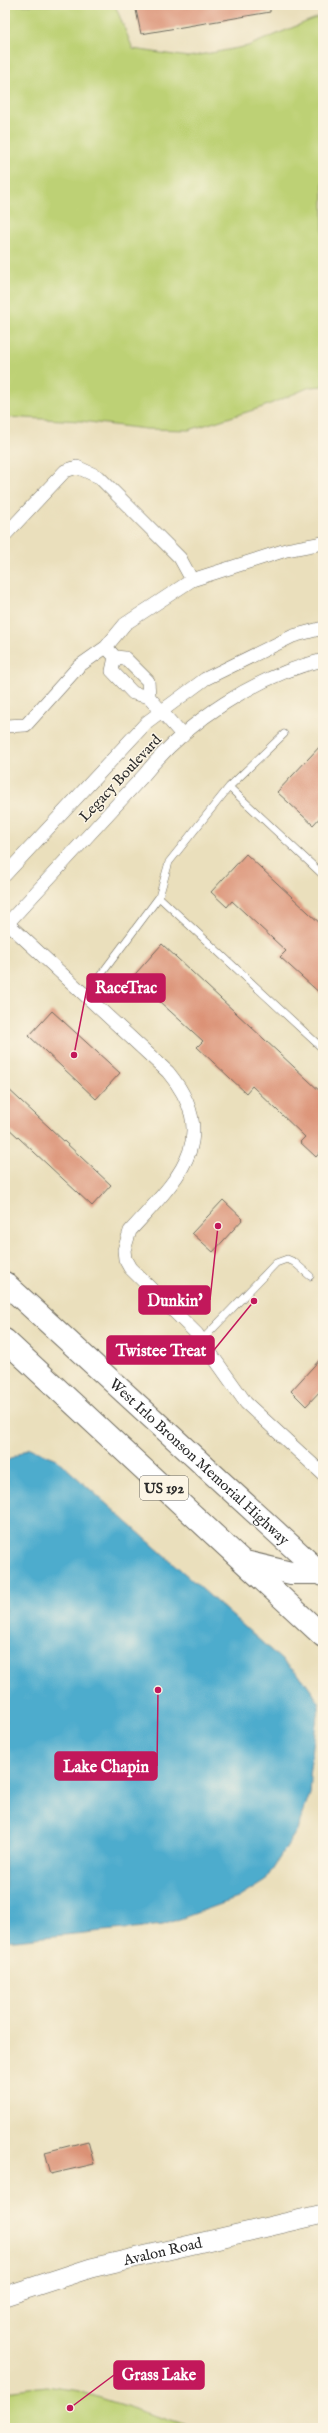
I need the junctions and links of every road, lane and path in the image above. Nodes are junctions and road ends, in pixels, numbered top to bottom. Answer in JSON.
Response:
{"nodes":[{"id":1,"x":5,"y":535,"type":"edge"},
{"id":2,"x":323,"y":543,"type":"edge"},
{"id":3,"x":192,"y":580,"type":"junction"},
{"id":4,"x":323,"y":628,"type":"edge"},
{"id":5,"x":106,"y":647,"type":"junction"},
{"id":6,"x":115,"y":657,"type":"junction"},
{"id":7,"x":323,"y":660,"type":"edge"},
{"id":8,"x":149,"y":697,"type":"junction"},
{"id":9,"x":161,"y":711,"type":"junction"},
{"id":10,"x":5,"y":726,"type":"edge"},
{"id":11,"x":284,"y":734,"type":"dead end"},
{"id":12,"x":183,"y":736,"type":"junction"},
{"id":13,"x":229,"y":787,"type":"junction"},
{"id":14,"x":5,"y":875,"type":"edge"},
{"id":15,"x":323,"y":875,"type":"edge"},
{"id":16,"x":158,"y":897,"type":"junction"},
{"id":17,"x":6,"y":924,"type":"edge"},
{"id":18,"x":86,"y":996,"type":"junction"},
{"id":19,"x":323,"y":1049,"type":"edge"},
{"id":20,"x":310,"y":1276,"type":"dead end"},
{"id":21,"x":5,"y":1283,"type":"edge"},
{"id":22,"x":5,"y":1340,"type":"edge"},
{"id":23,"x":202,"y":1340,"type":"junction"},
{"id":24,"x":323,"y":1474,"type":"edge"},
{"id":25,"x":244,"y":1562,"type":"junction"},
{"id":26,"x":322,"y":1573,"type":"edge"},
{"id":27,"x":323,"y":1636,"type":"edge"},
{"id":28,"x":323,"y":2214,"type":"edge"},
{"id":29,"x":5,"y":2296,"type":"edge"}],
"edges":[{"from":1,"to":3,"type":"street"},
{"from":2,"to":3,"type":"street"},
{"from":3,"to":5,"type":"street"},
{"from":4,"to":9,"type":"street","name":"Legacy Boulevard"},
{"from":5,"to":6,"type":"street"},
{"from":5,"to":10,"type":"street"},
{"from":6,"to":8,"type":"street"},
{"from":6,"to":8,"type":"street"},
{"from":7,"to":12,"type":"street","name":"Legacy Boulevard"},
{"from":8,"to":9,"type":"street"},
{"from":9,"to":12,"type":"street"},
{"from":9,"to":14,"type":"street","name":"Legacy Boulevard"},
{"from":11,"to":13,"type":"lane"},
{"from":12,"to":17,"type":"street","name":"Legacy Boulevard"},
{"from":13,"to":15,"type":"lane"},
{"from":13,"to":16,"type":"lane"},
{"from":16,"to":18,"type":"lane"},
{"from":16,"to":19,"type":"lane"},
{"from":17,"to":18,"type":"street"},
{"from":18,"to":23,"type":"street"},
{"from":20,"to":23,"type":"lane"},
{"from":21,"to":26,"type":"highway","name":"West Irlo Bronson Memorial Highway","number":"US 192"},
{"from":22,"to":25,"type":"highway","number":"US 192"},
{"from":23,"to":24,"type":"street"},
{"from":25,"to":26,"type":"highway"},
{"from":25,"to":27,"type":"highway","number":"US 192"},
{"from":28,"to":29,"type":"main road","name":"Avalon Road"}]}
